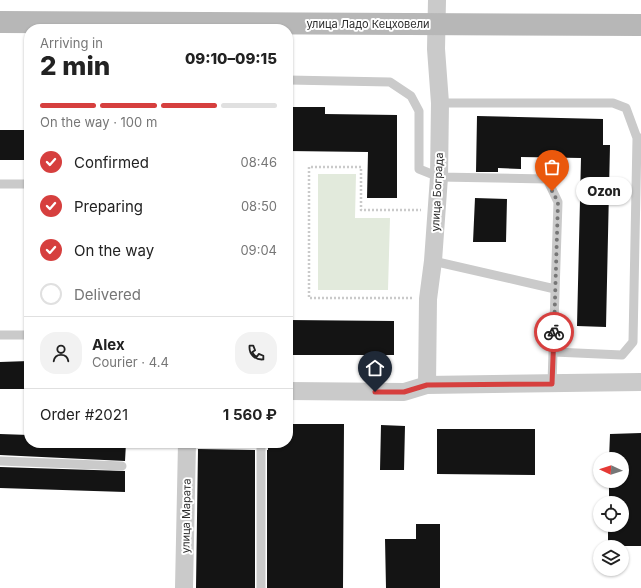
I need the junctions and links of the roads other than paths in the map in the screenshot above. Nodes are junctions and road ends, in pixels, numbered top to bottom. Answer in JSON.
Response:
{"nodes":[{"id":1,"x":437,"y":0,"type":"edge"},
{"id":2,"x":0,"y":22,"type":"edge"},
{"id":3,"x":98,"y":24,"type":"edge"},
{"id":4,"x":437,"y":24,"type":"junction"},
{"id":5,"x":293,"y":25,"type":"edge"},
{"id":6,"x":641,"y":25,"type":"edge"},
{"id":7,"x":293,"y":80,"type":"edge"},
{"id":8,"x":440,"y":103,"type":"junction"},
{"id":9,"x":639,"y":138,"type":"edge"},
{"id":10,"x":439,"y":177,"type":"junction"},
{"id":11,"x":0,"y":184,"type":"edge"},
{"id":12,"x":24,"y":184,"type":"edge"},
{"id":13,"x":433,"y":261,"type":"junction"},
{"id":14,"x":555,"y":289,"type":"junction"},
{"id":15,"x":24,"y":335,"type":"edge"},
{"id":16,"x":0,"y":336,"type":"edge"},
{"id":17,"x":554,"y":352,"type":"junction"},
{"id":18,"x":641,"y":382,"type":"edge"},
{"id":19,"x":552,"y":384,"type":"junction"},
{"id":20,"x":427,"y":385,"type":"junction"},
{"id":21,"x":293,"y":391,"type":"edge"},
{"id":22,"x":187,"y":448,"type":"edge"},
{"id":23,"x":261,"y":448,"type":"edge"},
{"id":24,"x":0,"y":461,"type":"edge"},
{"id":25,"x":122,"y":466,"type":"dead end"},
{"id":26,"x":184,"y":588,"type":"edge"},
{"id":27,"x":261,"y":588,"type":"edge"}],
"edges":[{"from":1,"to":4,"type":"street","name":"улица Бограда"},
{"from":2,"to":3,"type":"main road","name":"улица Ладо Кецховели"},
{"from":4,"to":5,"type":"main road","name":"улица Ладо Кецховели"},
{"from":4,"to":6,"type":"main road","name":"улица Ладо Кецховели"},
{"from":4,"to":8,"type":"street","name":"улица Бограда"},
{"from":7,"to":10,"type":"lane"},
{"from":8,"to":9,"type":"lane"},
{"from":8,"to":10,"type":"street","name":"улица Бограда"},
{"from":9,"to":17,"type":"lane"},
{"from":10,"to":13,"type":"street","name":"улица Бограда"},
{"from":10,"to":14,"type":"lane"},
{"from":11,"to":12,"type":"lane"},
{"from":13,"to":14,"type":"lane"},
{"from":13,"to":20,"type":"street","name":"улица Бограда"},
{"from":14,"to":17,"type":"lane"},
{"from":15,"to":16,"type":"lane"},
{"from":17,"to":19,"type":"lane"},
{"from":18,"to":19,"type":"street"},
{"from":19,"to":20,"type":"street"},
{"from":20,"to":21,"type":"street"},
{"from":22,"to":26,"type":"street","name":"улица Марата"},
{"from":23,"to":27,"type":"lane"},
{"from":24,"to":25,"type":"lane"}]}
